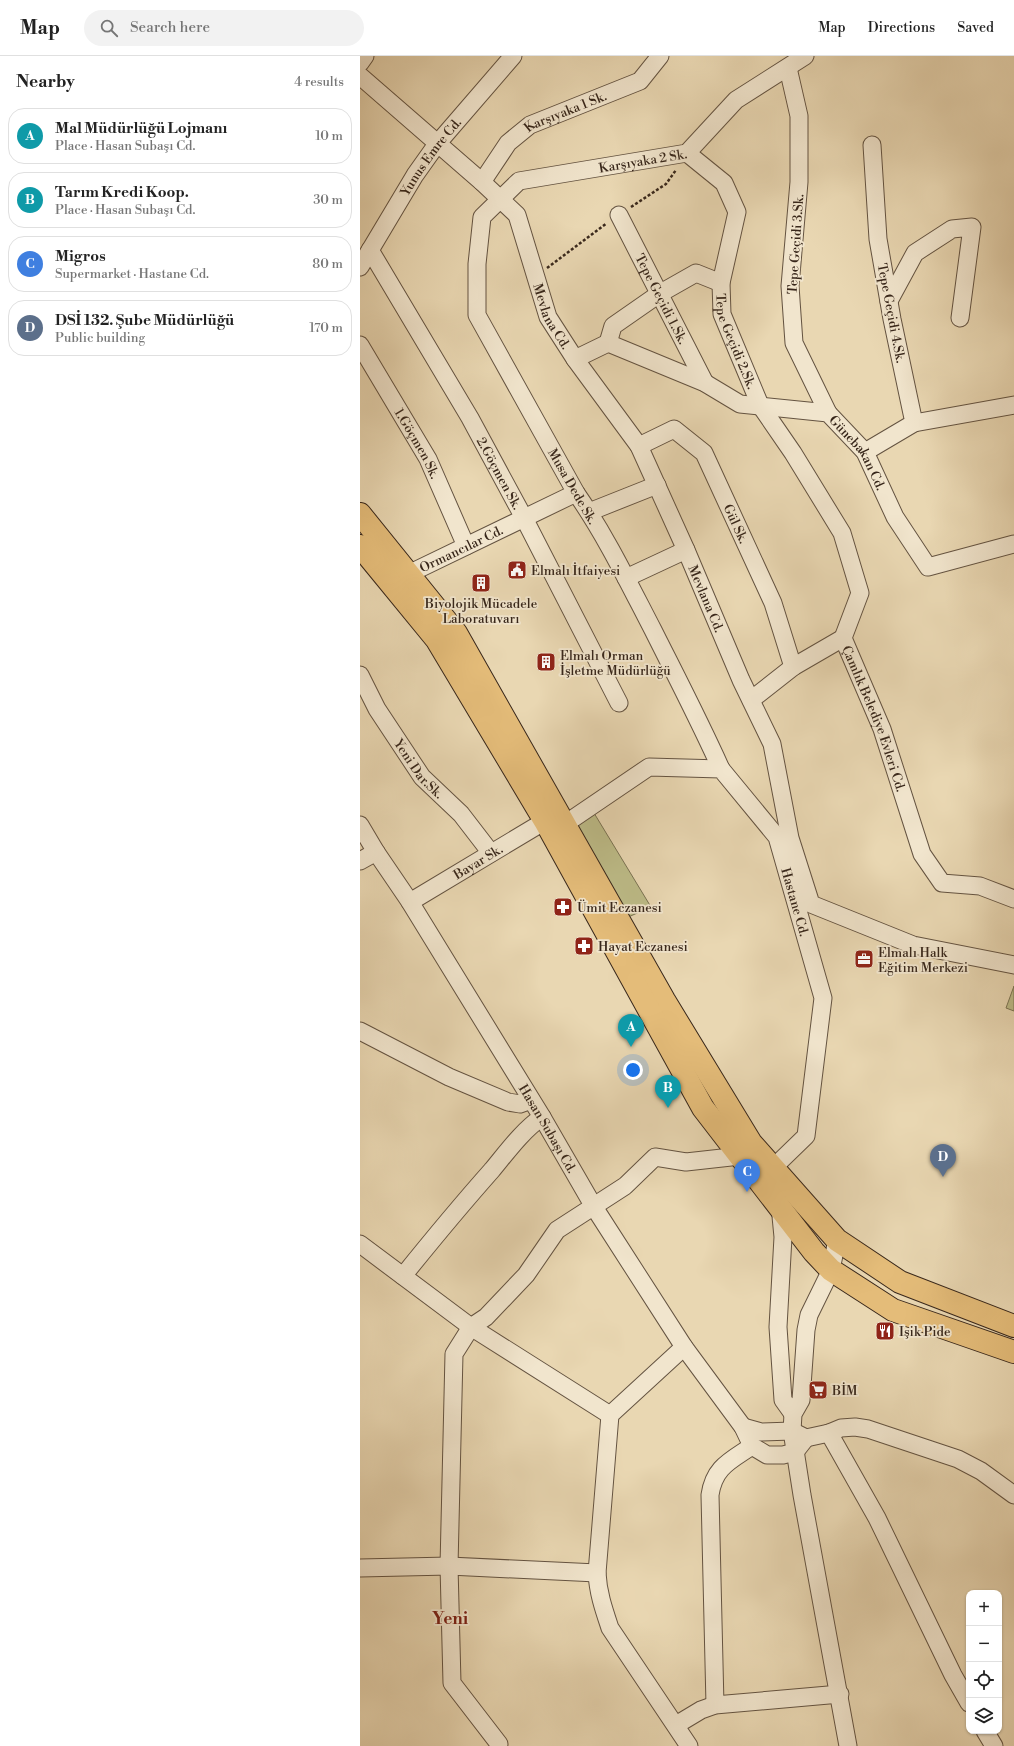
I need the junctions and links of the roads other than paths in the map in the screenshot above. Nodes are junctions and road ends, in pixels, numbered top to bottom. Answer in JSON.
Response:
{"nodes":[{"id":1,"x":365,"y":56,"type":"edge"},
{"id":2,"x":513,"y":56,"type":"edge"},
{"id":3,"x":660,"y":56,"type":"edge"},
{"id":4,"x":805,"y":56,"type":"edge"},
{"id":5,"x":360,"y":63,"type":"edge"},
{"id":6,"x":788,"y":68,"type":"junction"},
{"id":7,"x":360,"y":76,"type":"edge"},
{"id":8,"x":437,"y":144,"type":"junction"},
{"id":9,"x":872,"y":145,"type":"dead end"},
{"id":10,"x":687,"y":153,"type":"junction"},
{"id":11,"x":482,"y":182,"type":"junction"},
{"id":12,"x":501,"y":200,"type":"junction"},
{"id":13,"x":619,"y":215,"type":"dead end"},
{"id":14,"x":370,"y":250,"type":"junction"},
{"id":15,"x":360,"y":267,"type":"edge"},
{"id":16,"x":721,"y":283,"type":"junction"},
{"id":17,"x":659,"y":294,"type":"junction"},
{"id":18,"x":889,"y":301,"type":"junction"},
{"id":19,"x":960,"y":318,"type":"dead end"},
{"id":20,"x":608,"y":343,"type":"junction"},
{"id":21,"x":360,"y":345,"type":"edge"},
{"id":22,"x":575,"y":359,"type":"junction"},
{"id":23,"x":705,"y":383,"type":"junction"},
{"id":24,"x":760,"y":405,"type":"junction"},
{"id":25,"x":1014,"y":405,"type":"edge"},
{"id":26,"x":828,"y":413,"type":"junction"},
{"id":27,"x":914,"y":422,"type":"junction"},
{"id":28,"x":639,"y":446,"type":"junction"},
{"id":29,"x":865,"y":452,"type":"junction"},
{"id":30,"x":657,"y":486,"type":"junction"},
{"id":31,"x":576,"y":493,"type":"junction"},
{"id":32,"x":589,"y":512,"type":"junction"},
{"id":33,"x":360,"y":514,"type":"edge"},
{"id":34,"x":524,"y":518,"type":"junction"},
{"id":35,"x":1014,"y":544,"type":"edge"},
{"id":36,"x":360,"y":546,"type":"edge"},
{"id":37,"x":466,"y":546,"type":"junction"},
{"id":38,"x":686,"y":550,"type":"junction"},
{"id":39,"x":399,"y":578,"type":"junction"},
{"id":40,"x":626,"y":578,"type":"junction"},
{"id":41,"x":843,"y":638,"type":"junction"},
{"id":42,"x":793,"y":667,"type":"junction"},
{"id":43,"x":360,"y":675,"type":"edge"},
{"id":44,"x":751,"y":700,"type":"junction"},
{"id":45,"x":619,"y":703,"type":"dead end"},
{"id":46,"x":721,"y":769,"type":"junction"},
{"id":47,"x":555,"y":822,"type":"junction"},
{"id":48,"x":360,"y":825,"type":"edge"},
{"id":49,"x":783,"y":838,"type":"junction"},
{"id":50,"x":376,"y":852,"type":"junction"},
{"id":51,"x":491,"y":853,"type":"junction"},
{"id":52,"x":360,"y":861,"type":"edge"},
{"id":53,"x":1014,"y":899,"type":"edge"},
{"id":54,"x":410,"y":902,"type":"junction"},
{"id":55,"x":1014,"y":965,"type":"edge"},
{"id":56,"x":360,"y":1031,"type":"edge"},
{"id":57,"x":531,"y":1100,"type":"junction"},
{"id":58,"x":542,"y":1117,"type":"junction"},
{"id":59,"x":740,"y":1156,"type":"junction"},
{"id":60,"x":773,"y":1168,"type":"junction"},
{"id":61,"x":594,"y":1207,"type":"junction"},
{"id":62,"x":781,"y":1211,"type":"junction"},
{"id":63,"x":837,"y":1240,"type":"junction"},
{"id":64,"x":360,"y":1244,"type":"edge"},
{"id":65,"x":831,"y":1270,"type":"junction"},
{"id":66,"x":403,"y":1276,"type":"junction"},
{"id":67,"x":1014,"y":1326,"type":"edge"},
{"id":68,"x":471,"y":1327,"type":"junction"},
{"id":69,"x":684,"y":1347,"type":"junction"},
{"id":70,"x":1014,"y":1352,"type":"edge"},
{"id":71,"x":793,"y":1414,"type":"junction"},
{"id":72,"x":610,"y":1415,"type":"junction"},
{"id":73,"x":743,"y":1427,"type":"junction"},
{"id":74,"x":829,"y":1433,"type":"junction"},
{"id":75,"x":799,"y":1435,"type":"junction"},
{"id":76,"x":752,"y":1446,"type":"junction"},
{"id":77,"x":795,"y":1452,"type":"junction"},
{"id":78,"x":1014,"y":1495,"type":"edge"},
{"id":79,"x":449,"y":1566,"type":"junction"},
{"id":80,"x":360,"y":1568,"type":"edge"},
{"id":81,"x":597,"y":1573,"type":"junction"},
{"id":82,"x":840,"y":1694,"type":"junction"},
{"id":83,"x":966,"y":1698,"type":"edge"},
{"id":84,"x":716,"y":1705,"type":"junction"},
{"id":85,"x":676,"y":1725,"type":"junction"},
{"id":86,"x":987,"y":1734,"type":"edge"},
{"id":87,"x":498,"y":1744,"type":"dead end"},
{"id":88,"x":689,"y":1746,"type":"edge"},
{"id":89,"x":848,"y":1746,"type":"edge"},
{"id":90,"x":994,"y":1746,"type":"edge"}],
"edges":[{"from":1,"to":5,"type":"street"},
{"from":2,"to":8,"type":"street","name":"Yunus Emre Cd."},
{"from":3,"to":11,"type":"street","name":"Karşıyaka 1 Sk."},
{"from":4,"to":6,"type":"street","name":"Karşıyaka 2 Sk."},
{"from":6,"to":10,"type":"street","name":"Karşıyaka 2 Sk."},
{"from":6,"to":26,"type":"street","name":"Tepe Geçidi 3.Sk."},
{"from":7,"to":8,"type":"street","name":"Mevlana Cd."},
{"from":8,"to":11,"type":"street","name":"Mevlana Cd."},
{"from":8,"to":14,"type":"street","name":"Yunus Emre Cd."},
{"from":9,"to":18,"type":"street","name":"Tepe Geçidi 4.Sk."},
{"from":10,"to":12,"type":"street","name":"Karşıyaka 2 Sk."},
{"from":10,"to":16,"type":"street","name":"Tepe Geçidi 2.Sk."},
{"from":11,"to":12,"type":"street","name":"Mevlana Cd."},
{"from":12,"to":22,"type":"street","name":"Mevlana Cd."},
{"from":12,"to":31,"type":"street","name":"Musa Dede Sk."},
{"from":13,"to":17,"type":"street","name":"Tepe Geçidi 1.Sk."},
{"from":14,"to":15,"type":"street","name":"Yunus Emre Cd."},
{"from":14,"to":34,"type":"street","name":"2.Göçmen Sk."},
{"from":16,"to":17,"type":"street"},
{"from":16,"to":24,"type":"street","name":"Tepe Geçidi 2.Sk."},
{"from":17,"to":20,"type":"street"},
{"from":17,"to":23,"type":"street","name":"Tepe Geçidi 1.Sk."},
{"from":18,"to":19,"type":"street"},
{"from":18,"to":27,"type":"street","name":"Tepe Geçidi 4.Sk."},
{"from":20,"to":22,"type":"street"},
{"from":20,"to":23,"type":"street","name":"Günebakan Cd."},
{"from":21,"to":37,"type":"street","name":"1.Göçmen Sk."},
{"from":22,"to":28,"type":"street","name":"Mevlana Cd."},
{"from":23,"to":24,"type":"street","name":"Günebakan Cd."},
{"from":24,"to":26,"type":"street","name":"Günebakan Cd."},
{"from":24,"to":41,"type":"street","name":"Çamlık Belediye Evleri Cd."},
{"from":25,"to":27,"type":"street"},
{"from":26,"to":29,"type":"street","name":"Günebakan Cd."},
{"from":27,"to":29,"type":"street"},
{"from":28,"to":30,"type":"street","name":"Mevlana Cd."},
{"from":28,"to":42,"type":"street","name":"Gül Sk."},
{"from":29,"to":35,"type":"street","name":"Günebakan Cd."},
{"from":30,"to":32,"type":"street"},
{"from":30,"to":38,"type":"street","name":"Mevlana Cd."},
{"from":31,"to":32,"type":"street","name":"Musa Dede Sk."},
{"from":31,"to":34,"type":"street","name":"Ormancılar Cd."},
{"from":32,"to":40,"type":"street","name":"Musa Dede Sk."},
{"from":33,"to":39,"type":"main road"},
{"from":34,"to":37,"type":"street","name":"Ormancılar Cd."},
{"from":34,"to":45,"type":"street","name":"2.Göçmen Sk."},
{"from":36,"to":39,"type":"main road"},
{"from":37,"to":39,"type":"street","name":"Ormancılar Cd."},
{"from":38,"to":40,"type":"street"},
{"from":38,"to":44,"type":"street","name":"Mevlana Cd."},
{"from":39,"to":47,"type":"main road"},
{"from":40,"to":46,"type":"street","name":"Musa Dede Sk."},
{"from":41,"to":42,"type":"street"},
{"from":41,"to":53,"type":"street","name":"Çamlık Belediye Evleri Cd."},
{"from":42,"to":44,"type":"street"},
{"from":43,"to":51,"type":"street","name":"Yeni Dar.Sk."},
{"from":44,"to":49,"type":"street","name":"Mevlana Cd."},
{"from":46,"to":47,"type":"street"},
{"from":46,"to":49,"type":"street","name":"Hastane Cd."},
{"from":47,"to":51,"type":"street","name":"Bayar Sk."},
{"from":47,"to":59,"type":"main road"},
{"from":47,"to":60,"type":"main road"},
{"from":48,"to":50,"type":"street","name":"Hasan Subaşı Cd."},
{"from":49,"to":55,"type":"street","name":"Mevlana Cd."},
{"from":49,"to":60,"type":"street","name":"Hastane Cd."},
{"from":50,"to":52,"type":"street"},
{"from":50,"to":54,"type":"street","name":"Hasan Subaşı Cd."},
{"from":51,"to":54,"type":"street","name":"Bayar Sk."},
{"from":54,"to":57,"type":"street","name":"Hasan Subaşı Cd."},
{"from":56,"to":57,"type":"street"},
{"from":57,"to":58,"type":"street","name":"Hasan Subaşı Cd."},
{"from":58,"to":61,"type":"street","name":"Hasan Subaşı Cd."},
{"from":58,"to":66,"type":"street"},
{"from":59,"to":61,"type":"street"},
{"from":59,"to":62,"type":"main road"},
{"from":60,"to":62,"type":"street"},
{"from":60,"to":63,"type":"main road"},
{"from":61,"to":68,"type":"street"},
{"from":61,"to":69,"type":"street","name":"Hasan Subaşı Cd."},
{"from":62,"to":65,"type":"main road"},
{"from":62,"to":71,"type":"street"},
{"from":63,"to":65,"type":"street"},
{"from":63,"to":67,"type":"main road"},
{"from":64,"to":66,"type":"street"},
{"from":65,"to":70,"type":"main road"},
{"from":65,"to":71,"type":"street"},
{"from":66,"to":68,"type":"street"},
{"from":68,"to":72,"type":"street"},
{"from":68,"to":79,"type":"street"},
{"from":69,"to":72,"type":"street"},
{"from":69,"to":73,"type":"street","name":"Hasan Subaşı Cd."},
{"from":71,"to":75,"type":"street"},
{"from":72,"to":81,"type":"street"},
{"from":73,"to":75,"type":"street"},
{"from":73,"to":76,"type":"street","name":"Hasan Subaşı Cd."},
{"from":74,"to":75,"type":"street"},
{"from":74,"to":78,"type":"street"},
{"from":74,"to":83,"type":"street"},
{"from":75,"to":77,"type":"street"},
{"from":76,"to":77,"type":"street"},
{"from":76,"to":84,"type":"street"},
{"from":77,"to":82,"type":"street"},
{"from":79,"to":80,"type":"street"},
{"from":79,"to":81,"type":"street"},
{"from":79,"to":87,"type":"street"},
{"from":81,"to":85,"type":"street"},
{"from":82,"to":84,"type":"street"},
{"from":82,"to":89,"type":"street"},
{"from":84,"to":85,"type":"street"},
{"from":85,"to":88,"type":"street"},
{"from":86,"to":90,"type":"street"}]}
